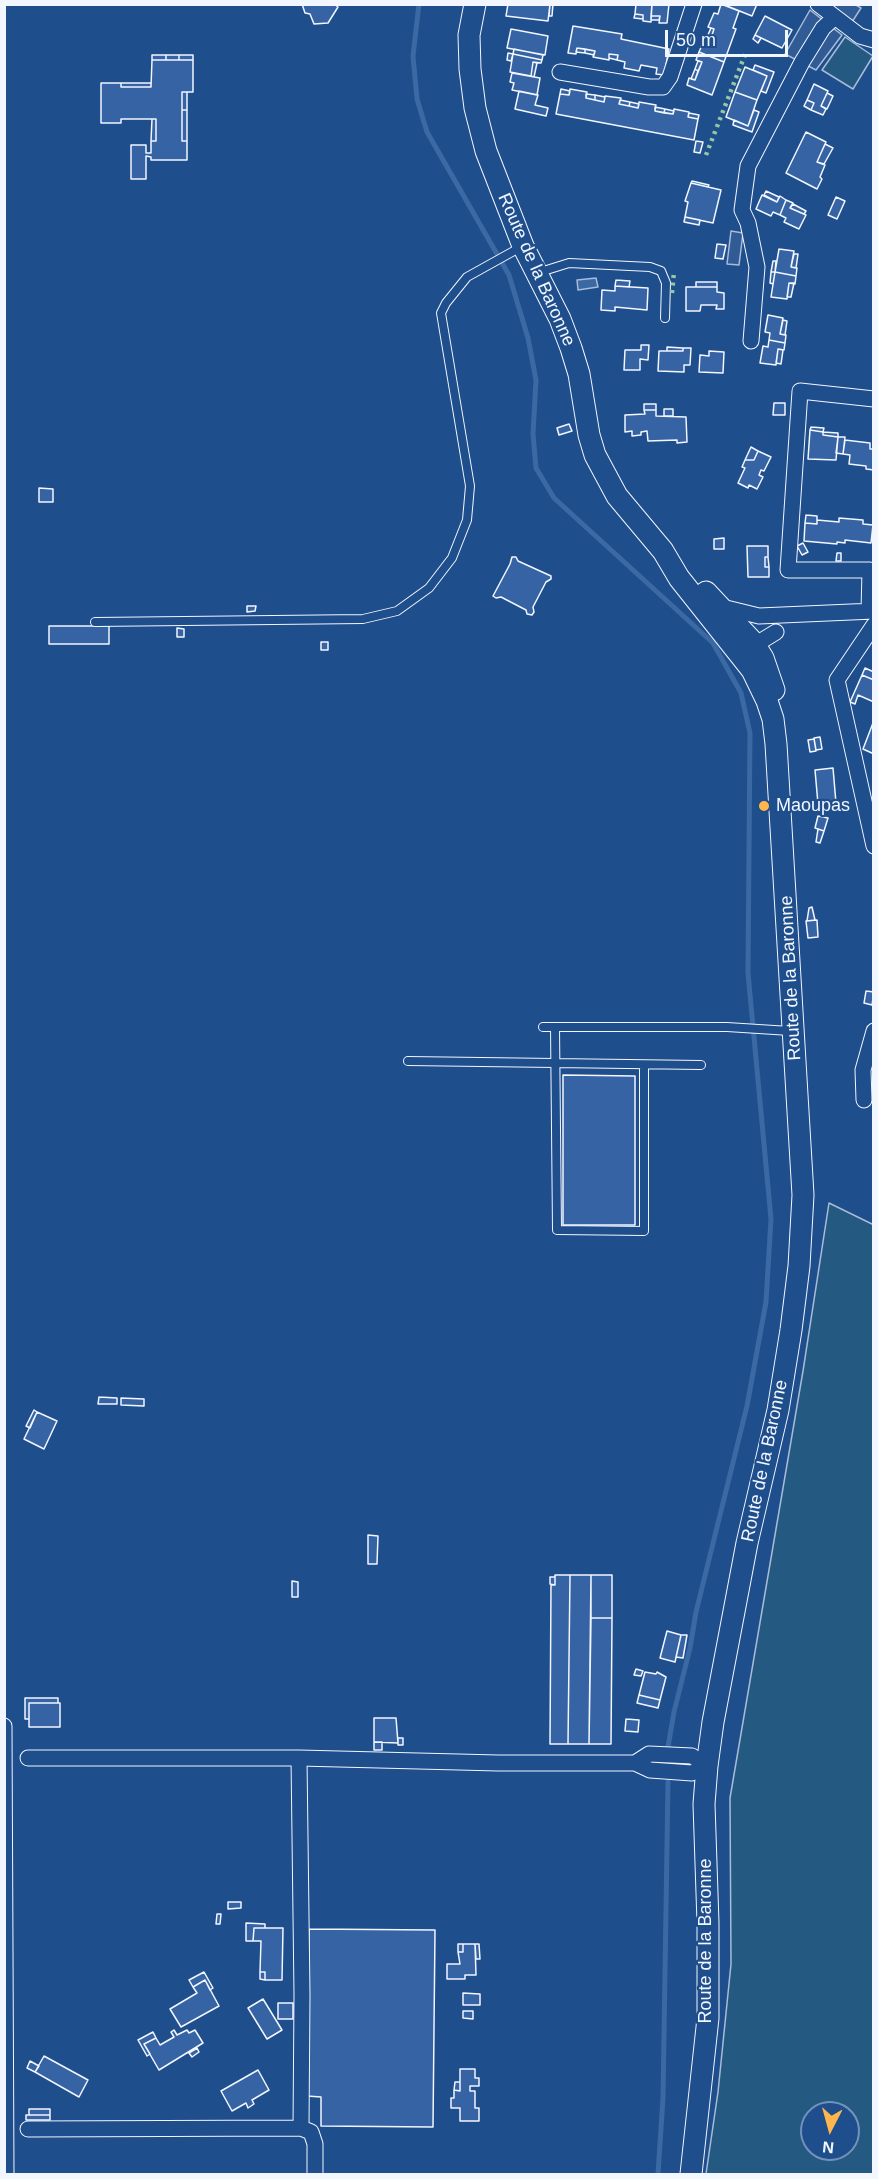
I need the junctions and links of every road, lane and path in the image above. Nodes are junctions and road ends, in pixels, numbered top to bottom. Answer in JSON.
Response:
{"nodes":[{"id":1,"x":475,"y":4,"type":"edge"},
{"id":2,"x":694,"y":4,"type":"edge"},
{"id":3,"x":818,"y":4,"type":"edge"},
{"id":4,"x":835,"y":17,"type":"junction"},
{"id":5,"x":873,"y":40,"type":"edge"},
{"id":6,"x":560,"y":72,"type":"dead end"},
{"id":7,"x":515,"y":251,"type":"junction"},
{"id":8,"x":536,"y":273,"type":"junction"},
{"id":9,"x":665,"y":318,"type":"dead end"},
{"id":10,"x":751,"y":341,"type":"dead end"},
{"id":11,"x":873,"y":399,"type":"edge"},
{"id":12,"x":712,"y":607,"type":"junction"},
{"id":13,"x":799,"y":615,"type":"junction"},
{"id":14,"x":872,"y":615,"type":"edge"},
{"id":15,"x":759,"y":616,"type":"junction"},
{"id":16,"x":95,"y":622,"type":"dead end"},
{"id":17,"x":776,"y":632,"type":"junction"},
{"id":18,"x":748,"y":645,"type":"junction"},
{"id":19,"x":768,"y":670,"type":"junction"},
{"id":20,"x":776,"y":744,"type":"junction"},
{"id":21,"x":873,"y":846,"type":"edge"},
{"id":22,"x":543,"y":1027,"type":"dead end"},
{"id":23,"x":555,"y":1027,"type":"junction"},
{"id":24,"x":794,"y":1031,"type":"junction"},
{"id":25,"x":873,"y":1031,"type":"edge"},
{"id":26,"x":408,"y":1061,"type":"dead end"},
{"id":27,"x":555,"y":1064,"type":"junction"},
{"id":28,"x":644,"y":1065,"type":"junction"},
{"id":29,"x":701,"y":1065,"type":"dead end"},
{"id":30,"x":864,"y":1100,"type":"dead end"},
{"id":31,"x":4,"y":1726,"type":"edge"},
{"id":32,"x":28,"y":1758,"type":"dead end"},
{"id":33,"x":299,"y":1758,"type":"junction"},
{"id":34,"x":707,"y":1766,"type":"junction"},
{"id":35,"x":301,"y":2128,"type":"junction"},
{"id":36,"x":28,"y":2129,"type":"dead end"},
{"id":37,"x":6,"y":2175,"type":"edge"},
{"id":38,"x":315,"y":2175,"type":"edge"},
{"id":39,"x":691,"y":2175,"type":"edge"}],
"edges":[{"from":1,"to":7,"type":"main road","name":"Route de la Baronne"},
{"from":2,"to":6,"type":"street"},
{"from":3,"to":4,"type":"street"},
{"from":4,"to":5,"type":"street"},
{"from":4,"to":10,"type":"street"},
{"from":7,"to":8,"type":"main road","name":"Route de la Baronne"},
{"from":7,"to":16,"type":"lane"},
{"from":8,"to":9,"type":"lane"},
{"from":8,"to":12,"type":"main road","name":"Route de la Baronne"},
{"from":11,"to":14,"type":"street"},
{"from":12,"to":15,"type":"street"},
{"from":12,"to":18,"type":"main road","name":"Route de la Baronne"},
{"from":13,"to":14,"type":"street"},
{"from":13,"to":15,"type":"street"},
{"from":13,"to":17,"type":"street"},
{"from":14,"to":21,"type":"street"},
{"from":15,"to":18,"type":"street"},
{"from":17,"to":18,"type":"street"},
{"from":17,"to":19,"type":"street"},
{"from":18,"to":19,"type":"main road","name":"Route de la Baronne"},
{"from":18,"to":20,"type":"main road","name":"Route de la Baronne"},
{"from":19,"to":20,"type":"main road","name":"Route de la Baronne"},
{"from":20,"to":24,"type":"main road","name":"Route de la Baronne"},
{"from":22,"to":23,"type":"lane"},
{"from":23,"to":24,"type":"lane"},
{"from":23,"to":27,"type":"lane"},
{"from":24,"to":34,"type":"main road","name":"Route de la Baronne"},
{"from":25,"to":30,"type":"street"},
{"from":26,"to":27,"type":"lane"},
{"from":27,"to":28,"type":"lane"},
{"from":27,"to":28,"type":"lane"},
{"from":28,"to":29,"type":"lane"},
{"from":31,"to":37,"type":"street"},
{"from":32,"to":33,"type":"street"},
{"from":33,"to":34,"type":"street"},
{"from":33,"to":35,"type":"street"},
{"from":34,"to":39,"type":"main road","name":"Route de la Baronne"},
{"from":35,"to":36,"type":"street"},
{"from":35,"to":38,"type":"street"}]}
